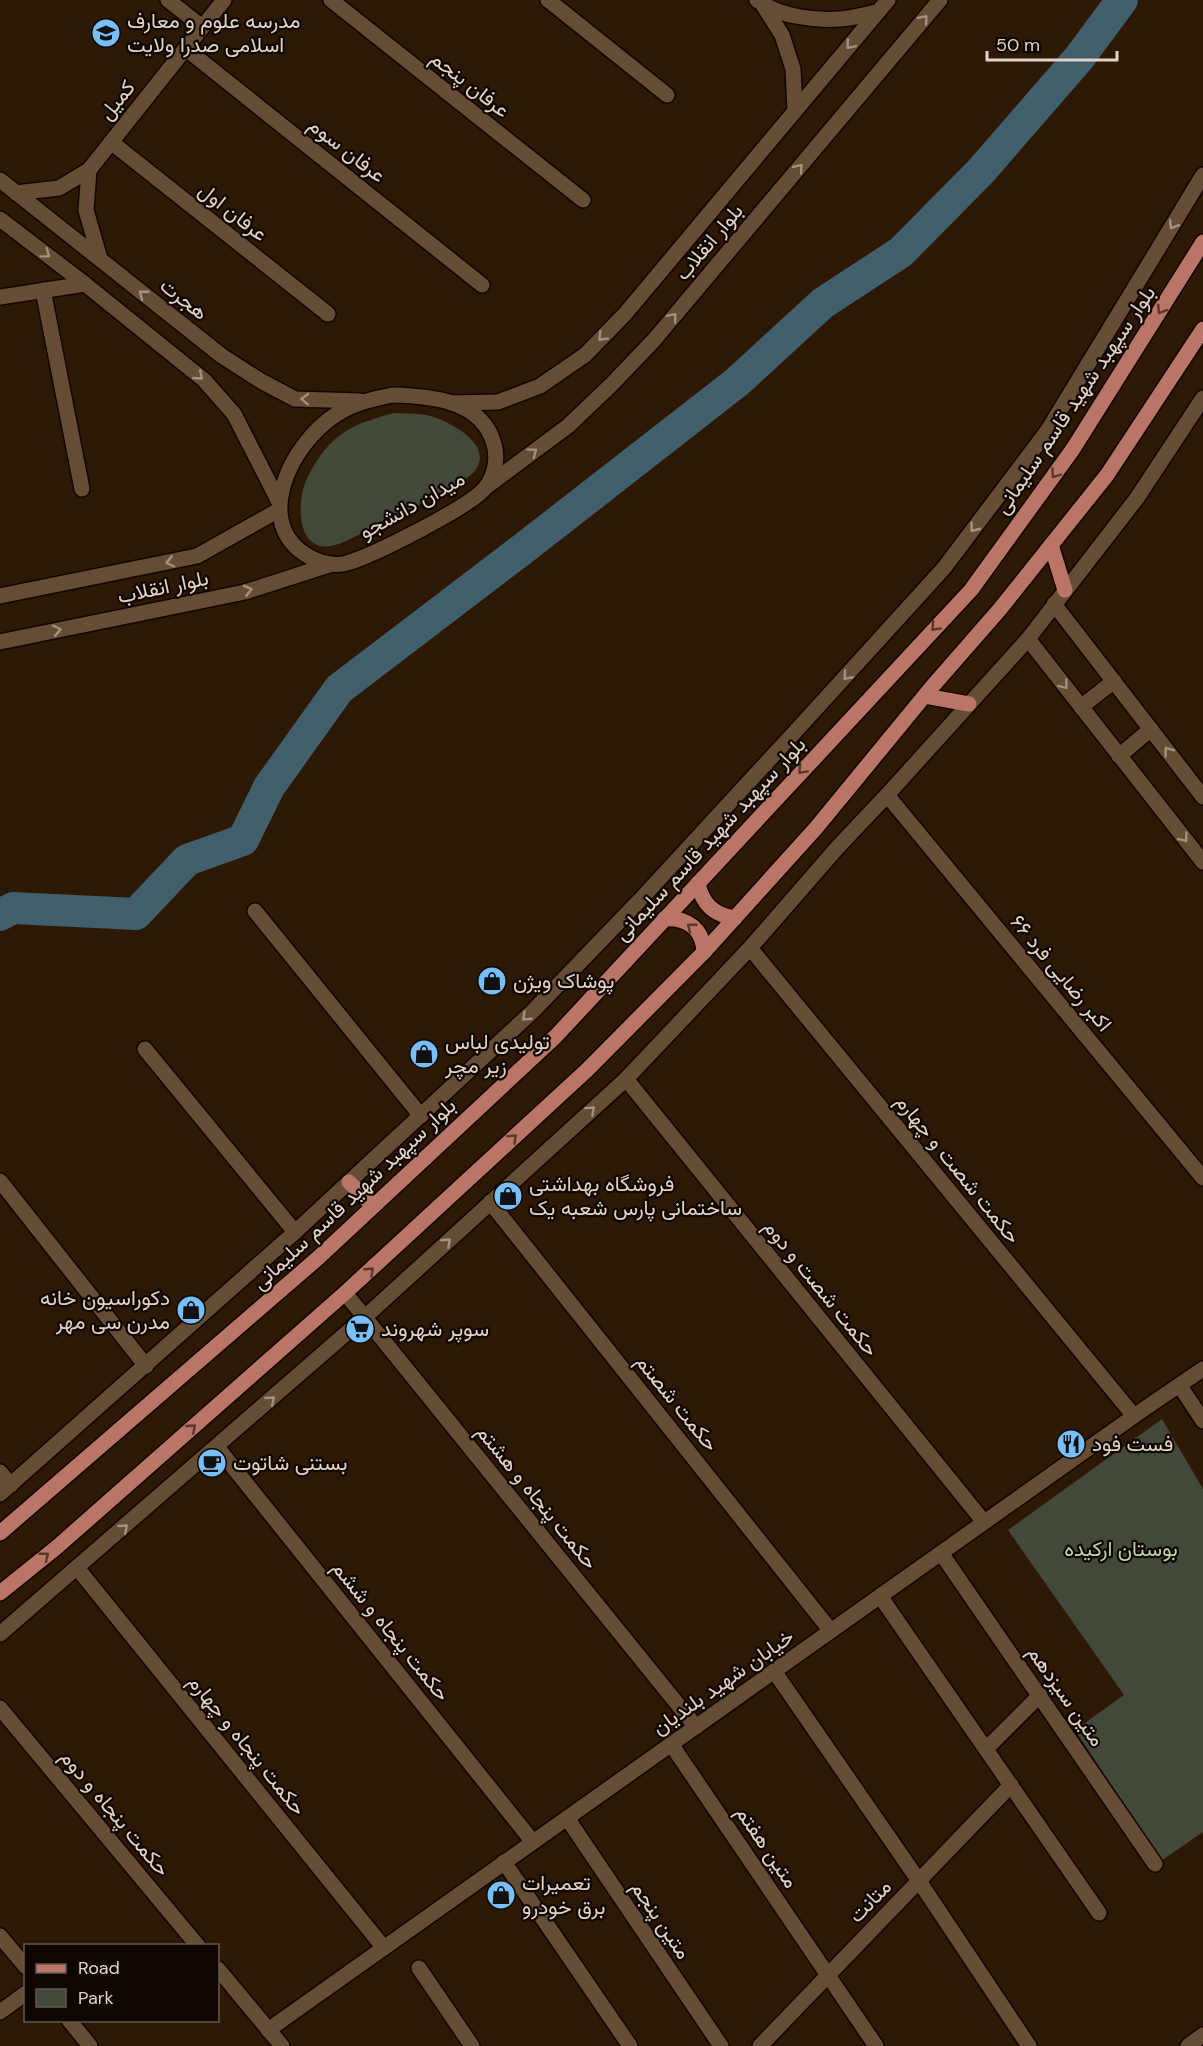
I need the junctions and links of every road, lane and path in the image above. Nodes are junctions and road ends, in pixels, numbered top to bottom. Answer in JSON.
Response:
{"nodes":[{"id":1,"x":168,"y":0,"type":"edge"},
{"id":2,"x":224,"y":0,"type":"edge"},
{"id":3,"x":331,"y":0,"type":"edge"},
{"id":4,"x":548,"y":0,"type":"edge"},
{"id":5,"x":940,"y":0,"type":"edge"},
{"id":6,"x":760,"y":2,"type":"edge"},
{"id":7,"x":883,"y":6,"type":"edge"},
{"id":8,"x":202,"y":27,"type":"junction"},
{"id":9,"x":185,"y":48,"type":"junction"},
{"id":10,"x":668,"y":95,"type":"dead end"},
{"id":11,"x":795,"y":110,"type":"junction"},
{"id":12,"x":111,"y":142,"type":"junction"},
{"id":13,"x":89,"y":170,"type":"junction"},
{"id":14,"x":1203,"y":175,"type":"edge"},
{"id":15,"x":0,"y":180,"type":"edge"},
{"id":16,"x":16,"y":193,"type":"junction"},
{"id":17,"x":583,"y":200,"type":"dead end"},
{"id":18,"x":0,"y":219,"type":"edge"},
{"id":19,"x":1203,"y":243,"type":"edge"},
{"id":20,"x":100,"y":259,"type":"junction"},
{"id":21,"x":85,"y":284,"type":"junction"},
{"id":22,"x":482,"y":285,"type":"dead end"},
{"id":23,"x":43,"y":290,"type":"junction"},
{"id":24,"x":0,"y":297,"type":"edge"},
{"id":25,"x":328,"y":314,"type":"dead end"},
{"id":26,"x":1203,"y":329,"type":"edge"},
{"id":27,"x":1203,"y":398,"type":"edge"},
{"id":28,"x":363,"y":401,"type":"junction"},
{"id":29,"x":451,"y":403,"type":"junction"},
{"id":30,"x":486,"y":487,"type":"junction"},
{"id":31,"x":82,"y":489,"type":"dead end"},
{"id":32,"x":279,"y":506,"type":"junction"},
{"id":33,"x":1051,"y":545,"type":"junction"},
{"id":34,"x":332,"y":564,"type":"junction"},
{"id":35,"x":1065,"y":590,"type":"junction"},
{"id":36,"x":0,"y":596,"type":"edge"},
{"id":37,"x":1054,"y":604,"type":"junction"},
{"id":38,"x":1028,"y":639,"type":"junction"},
{"id":39,"x":0,"y":642,"type":"edge"},
{"id":40,"x":1114,"y":681,"type":"junction"},
{"id":41,"x":925,"y":696,"type":"junction"},
{"id":42,"x":969,"y":704,"type":"junction"},
{"id":43,"x":1081,"y":707,"type":"junction"},
{"id":44,"x":1151,"y":729,"type":"junction"},
{"id":45,"x":1119,"y":756,"type":"junction"},
{"id":46,"x":887,"y":795,"type":"junction"},
{"id":47,"x":1203,"y":797,"type":"edge"},
{"id":48,"x":1203,"y":862,"type":"edge"},
{"id":49,"x":698,"y":883,"type":"junction"},
{"id":50,"x":255,"y":911,"type":"dead end"},
{"id":51,"x":735,"y":918,"type":"junction"},
{"id":52,"x":664,"y":919,"type":"junction"},
{"id":53,"x":750,"y":948,"type":"junction"},
{"id":54,"x":704,"y":952,"type":"junction"},
{"id":55,"x":145,"y":1049,"type":"dead end"},
{"id":56,"x":626,"y":1079,"type":"junction"},
{"id":57,"x":421,"y":1116,"type":"junction"},
{"id":58,"x":1203,"y":1178,"type":"edge"},
{"id":59,"x":0,"y":1181,"type":"edge"},
{"id":60,"x":349,"y":1182,"type":"junction"},
{"id":61,"x":490,"y":1202,"type":"junction"},
{"id":62,"x":373,"y":1206,"type":"junction"},
{"id":63,"x":296,"y":1232,"type":"junction"},
{"id":64,"x":345,"y":1293,"type":"junction"},
{"id":65,"x":365,"y":1317,"type":"junction"},
{"id":66,"x":146,"y":1366,"type":"junction"},
{"id":67,"x":1203,"y":1369,"type":"edge"},
{"id":68,"x":1180,"y":1386,"type":"junction"},
{"id":69,"x":1134,"y":1416,"type":"junction"},
{"id":70,"x":1203,"y":1421,"type":"edge"},
{"id":71,"x":217,"y":1447,"type":"junction"},
{"id":72,"x":0,"y":1472,"type":"edge"},
{"id":73,"x":5,"y":1490,"type":"edge"},
{"id":74,"x":984,"y":1522,"type":"junction"},
{"id":75,"x":0,"y":1533,"type":"edge"},
{"id":76,"x":941,"y":1552,"type":"junction"},
{"id":77,"x":78,"y":1569,"type":"junction"},
{"id":78,"x":0,"y":1593,"type":"edge"},
{"id":79,"x":880,"y":1596,"type":"junction"},
{"id":80,"x":831,"y":1631,"type":"junction"},
{"id":81,"x":0,"y":1635,"type":"edge"},
{"id":82,"x":774,"y":1671,"type":"junction"},
{"id":83,"x":1040,"y":1695,"type":"junction"},
{"id":84,"x":0,"y":1708,"type":"edge"},
{"id":85,"x":696,"y":1727,"type":"junction"},
{"id":86,"x":671,"y":1744,"type":"junction"},
{"id":87,"x":986,"y":1749,"type":"junction"},
{"id":88,"x":1011,"y":1785,"type":"junction"},
{"id":89,"x":567,"y":1818,"type":"junction"},
{"id":90,"x":533,"y":1842,"type":"junction"},
{"id":91,"x":504,"y":1862,"type":"junction"},
{"id":92,"x":1155,"y":1864,"type":"dead end"},
{"id":93,"x":919,"y":1881,"type":"junction"},
{"id":94,"x":1099,"y":1913,"type":"dead end"},
{"id":95,"x":0,"y":1936,"type":"edge"},
{"id":96,"x":196,"y":1944,"type":"edge"},
{"id":97,"x":384,"y":1948,"type":"junction"},
{"id":98,"x":24,"y":1965,"type":"edge"},
{"id":99,"x":419,"y":1968,"type":"dead end"},
{"id":100,"x":219,"y":1970,"type":"edge"},
{"id":101,"x":828,"y":1975,"type":"junction"},
{"id":102,"x":24,"y":1994,"type":"edge"},
{"id":103,"x":0,"y":2012,"type":"edge"},
{"id":104,"x":71,"y":2022,"type":"edge"},
{"id":105,"x":268,"y":2030,"type":"junction"},
{"id":106,"x":1203,"y":2035,"type":"edge"},
{"id":107,"x":90,"y":2046,"type":"edge"},
{"id":108,"x":282,"y":2046,"type":"edge"},
{"id":109,"x":472,"y":2046,"type":"edge"},
{"id":110,"x":630,"y":2046,"type":"edge"},
{"id":111,"x":721,"y":2046,"type":"edge"},
{"id":112,"x":760,"y":2046,"type":"edge"},
{"id":113,"x":876,"y":2046,"type":"edge"},
{"id":114,"x":1029,"y":2046,"type":"edge"},
{"id":115,"x":1188,"y":2046,"type":"edge"}],
"edges":[{"from":1,"to":8,"type":"street"},
{"from":2,"to":8,"type":"street","name":"کمیل"},
{"from":3,"to":17,"type":"street","name":"عرفان پنجم"},
{"from":4,"to":10,"type":"street"},
{"from":30,"to":5,"type":"street","name":"بلوار انقلاب","one_way":true},
{"from":6,"to":7,"type":"street"},
{"from":6,"to":11,"type":"street"},
{"from":7,"to":11,"type":"street","name":"بلوار انقلاب","one_way":true},
{"from":8,"to":9,"type":"street","name":"کمیل"},
{"from":9,"to":12,"type":"street","name":"کمیل"},
{"from":9,"to":22,"type":"street","name":"عرفان سوم"},
{"from":11,"to":29,"type":"street","name":"بلوار انقلاب","one_way":true},
{"from":12,"to":13,"type":"street","name":"کمیل"},
{"from":12,"to":25,"type":"street","name":"عرفان اول"},
{"from":13,"to":16,"type":"street"},
{"from":13,"to":20,"type":"street"},
{"from":14,"to":57,"type":"street","one_way":true},
{"from":15,"to":16,"type":"street","name":"هجرت"},
{"from":16,"to":20,"type":"street","name":"هجرت"},
{"from":18,"to":21,"type":"street","one_way":true},
{"from":19,"to":49,"type":"main road","name":"بلوار سپهبد شهید قاسم سلیمانی","one_way":true},
{"from":28,"to":20,"type":"street","name":"هجرت","one_way":true},
{"from":21,"to":23,"type":"street"},
{"from":21,"to":32,"type":"street","one_way":true},
{"from":23,"to":24,"type":"street"},
{"from":23,"to":31,"type":"street"},
{"from":26,"to":33,"type":"main road"},
{"from":27,"to":35,"type":"street"},
{"from":28,"to":29,"type":"street","name":"میدان دانشجو"},
{"from":28,"to":32,"type":"street","name":"میدان دانشجو"},
{"from":29,"to":30,"type":"street","name":"میدان دانشجو"},
{"from":30,"to":34,"type":"street","name":"میدان دانشجو"},
{"from":32,"to":34,"type":"street"},
{"from":32,"to":36,"type":"street","name":"بلوار انقلاب","one_way":true},
{"from":33,"to":35,"type":"main road"},
{"from":33,"to":41,"type":"main road"},
{"from":39,"to":34,"type":"street","name":"بلوار انقلاب","one_way":true},
{"from":35,"to":37,"type":"street"},
{"from":37,"to":38,"type":"street"},
{"from":37,"to":40,"type":"street"},
{"from":38,"to":42,"type":"street"},
{"from":38,"to":43,"type":"street","one_way":true},
{"from":40,"to":43,"type":"street"},
{"from":40,"to":44,"type":"street"},
{"from":41,"to":42,"type":"main road"},
{"from":41,"to":51,"type":"main road"},
{"from":42,"to":46,"type":"street"},
{"from":43,"to":45,"type":"street"},
{"from":44,"to":45,"type":"street"},
{"from":47,"to":44,"type":"street","one_way":true},
{"from":45,"to":48,"type":"street","one_way":true},
{"from":46,"to":53,"type":"street"},
{"from":46,"to":58,"type":"street","name":"۶۶ اکبر رضایی فرد"},
{"from":49,"to":51,"type":"main road"},
{"from":49,"to":52,"type":"main road","name":"بلوار سپهبد شهید قاسم سلیمانی"},
{"from":50,"to":57,"type":"street"},
{"from":51,"to":54,"type":"main road"},
{"from":54,"to":52,"type":"main road","one_way":true},
{"from":52,"to":62,"type":"main road","name":"بلوار سپهبد شهید قاسم سلیمانی"},
{"from":53,"to":56,"type":"street"},
{"from":53,"to":69,"type":"street","name":"حکمت شصت و چهارم"},
{"from":64,"to":54,"type":"main road","one_way":true},
{"from":55,"to":63,"type":"street"},
{"from":61,"to":56,"type":"street","one_way":true},
{"from":56,"to":74,"type":"street","name":"حکمت شصت و دوم"},
{"from":57,"to":60,"type":"street"},
{"from":59,"to":66,"type":"street"},
{"from":60,"to":62,"type":"main road"},
{"from":60,"to":63,"type":"street"},
{"from":65,"to":61,"type":"street","one_way":true},
{"from":61,"to":80,"type":"street","name":"حکمت شصتم"},
{"from":62,"to":75,"type":"main road","name":"بلوار سپهبد شهید قاسم سلیمانی"},
{"from":63,"to":66,"type":"street"},
{"from":64,"to":65,"type":"street","name":"حکمت پنجاه و هشتم"},
{"from":78,"to":64,"type":"main road","one_way":true},
{"from":71,"to":65,"type":"street","one_way":true},
{"from":65,"to":85,"type":"street","name":"حکمت پنجاه و هشتم"},
{"from":66,"to":73,"type":"street"},
{"from":67,"to":68,"type":"street","name":"خیابان شهید بلندیان"},
{"from":68,"to":69,"type":"street","name":"خیابان شهید بلندیان"},
{"from":68,"to":70,"type":"street"},
{"from":69,"to":74,"type":"street","name":"خیابان شهید بلندیان"},
{"from":77,"to":71,"type":"street","one_way":true},
{"from":71,"to":90,"type":"street","name":"حکمت پنجاه و ششم"},
{"from":72,"to":73,"type":"street"},
{"from":74,"to":76,"type":"street","name":"خیابان شهید بلندیان"},
{"from":76,"to":79,"type":"street","name":"خیابان شهید بلندیان"},
{"from":76,"to":83,"type":"street","name":"متین سیزدهم"},
{"from":77,"to":81,"type":"street"},
{"from":77,"to":97,"type":"street","name":"حکمت پنجاه و چهارم"},
{"from":79,"to":80,"type":"street","name":"خیابان شهید بلندیان"},
{"from":79,"to":87,"type":"street"},
{"from":80,"to":82,"type":"street","name":"خیابان شهید بلندیان"},
{"from":82,"to":85,"type":"street","name":"خیابان شهید بلندیان"},
{"from":82,"to":93,"type":"street"},
{"from":83,"to":87,"type":"street"},
{"from":83,"to":92,"type":"street","name":"متین سیزدهم"},
{"from":84,"to":96,"type":"street","name":"حکمت پنجاه و دوم"},
{"from":85,"to":86,"type":"street","name":"خیابان شهید بلندیان"},
{"from":86,"to":89,"type":"street","name":"خیابان شهید بلندیان"},
{"from":86,"to":101,"type":"street","name":"متین هفتم"},
{"from":87,"to":88,"type":"street"},
{"from":88,"to":93,"type":"street","name":"متانت"},
{"from":88,"to":94,"type":"street"},
{"from":89,"to":90,"type":"street","name":"خیابان شهید بلندیان"},
{"from":89,"to":111,"type":"street","name":"متین پنجم"},
{"from":90,"to":91,"type":"street","name":"خیابان شهید بلندیان"},
{"from":91,"to":97,"type":"street","name":"خیابان شهید بلندیان"},
{"from":91,"to":110,"type":"street"},
{"from":93,"to":101,"type":"street","name":"متانت"},
{"from":93,"to":114,"type":"street"},
{"from":95,"to":98,"type":"street"},
{"from":97,"to":105,"type":"street","name":"خیابان شهید بلندیان"},
{"from":99,"to":109,"type":"street"},
{"from":100,"to":105,"type":"street"},
{"from":101,"to":112,"type":"street","name":"متانت"},
{"from":101,"to":113,"type":"street","name":"متین هفتم"},
{"from":102,"to":103,"type":"street"},
{"from":104,"to":107,"type":"street"},
{"from":105,"to":108,"type":"street"},
{"from":106,"to":115,"type":"street"}]}
